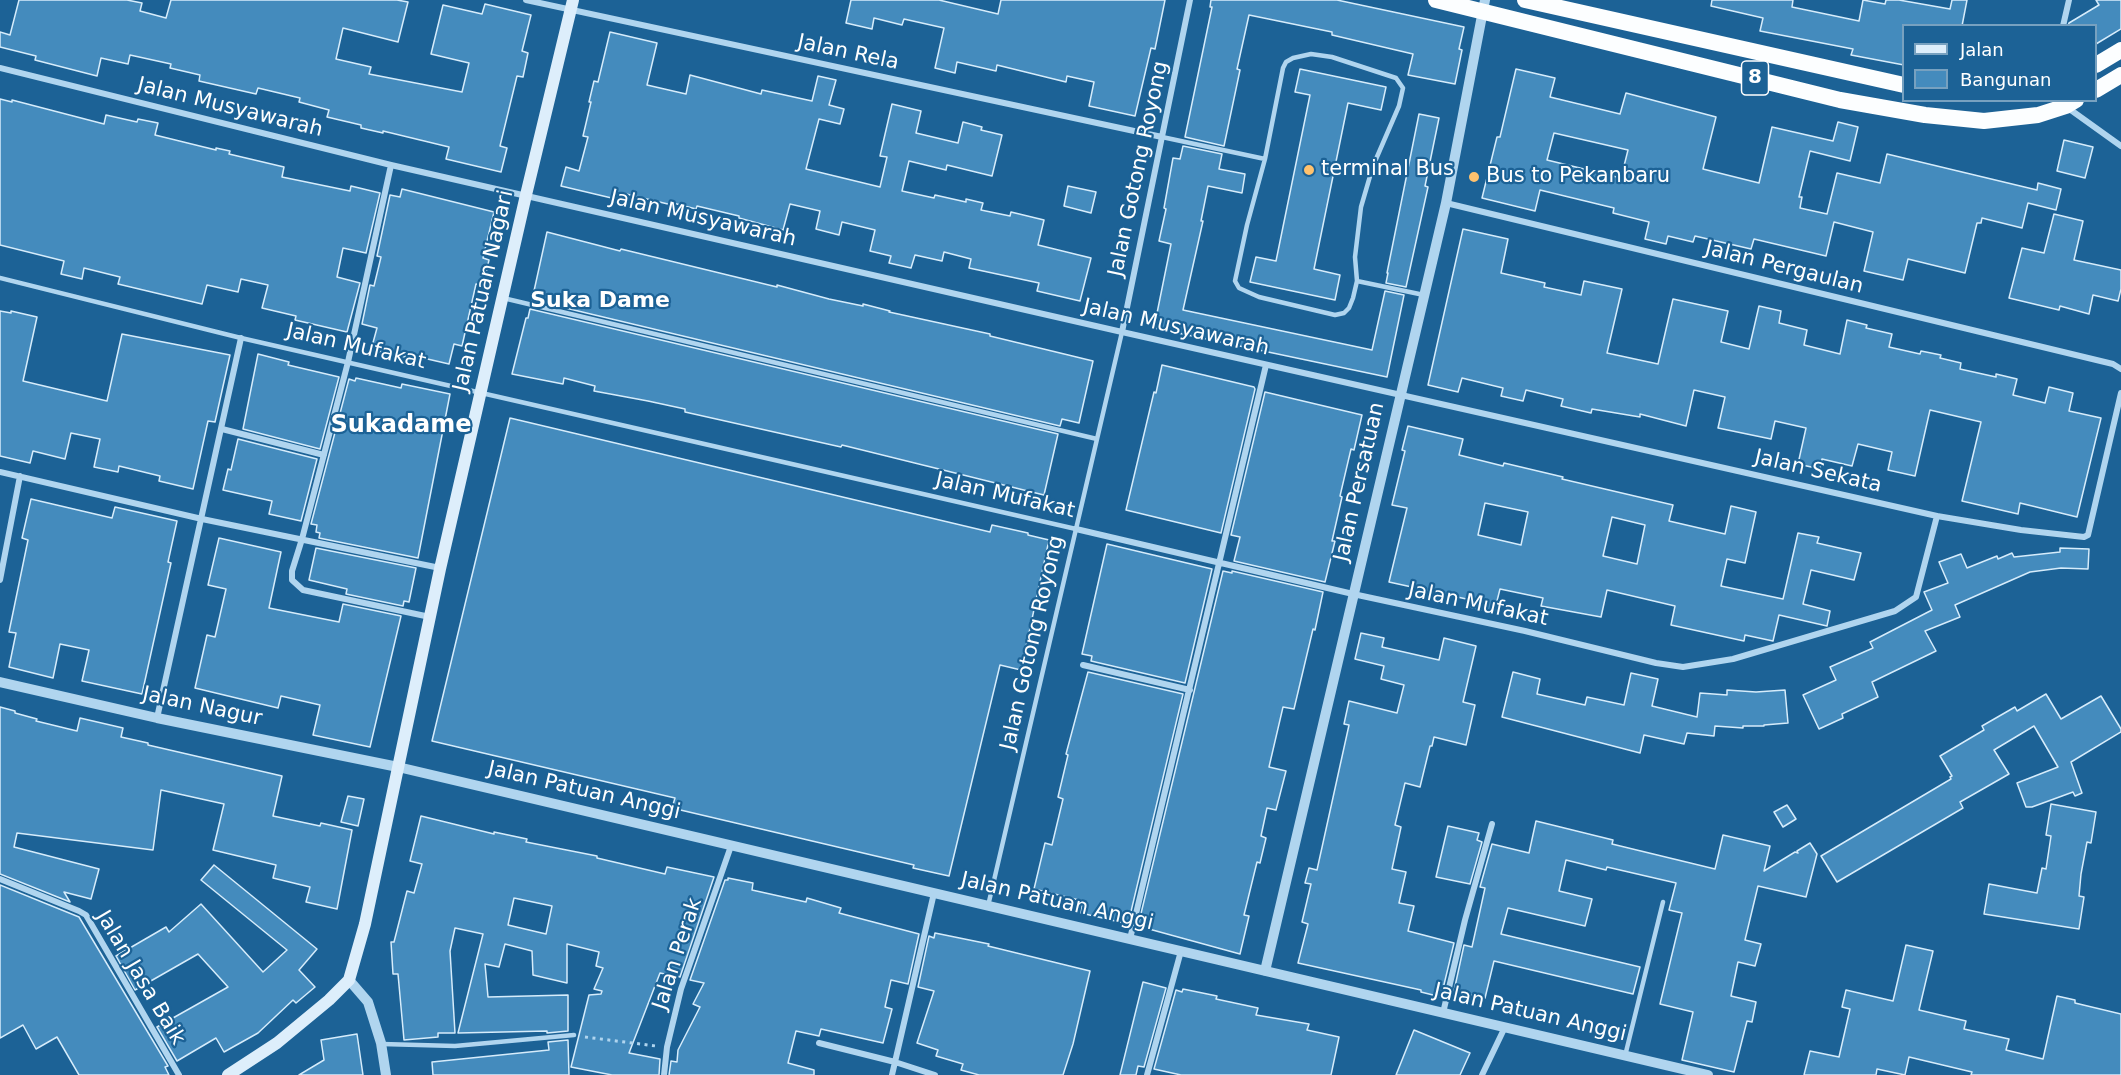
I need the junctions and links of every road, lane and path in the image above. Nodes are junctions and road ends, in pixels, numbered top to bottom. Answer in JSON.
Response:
{"nodes":[{"id":1,"x":526,"y":0,"type":"edge"},
{"id":2,"x":1190,"y":0,"type":"edge"},
{"id":3,"x":1437,"y":0,"type":"edge"},
{"id":4,"x":1525,"y":0,"type":"edge"},
{"id":5,"x":2069,"y":0,"type":"edge"},
{"id":6,"x":1485,"y":5,"type":"edge"},
{"id":7,"x":572,"y":6,"type":"edge"},
{"id":8,"x":2063,"y":24,"type":"edge"},
{"id":9,"x":2121,"y":50,"type":"edge"},
{"id":10,"x":2097,"y":64,"type":"edge"},
{"id":11,"x":0,"y":68,"type":"edge"},
{"id":12,"x":2121,"y":75,"type":"edge"},
{"id":13,"x":1902,"y":85,"type":"edge"},
{"id":14,"x":2097,"y":89,"type":"edge"},
{"id":15,"x":2068,"y":102,"type":"edge"},
{"id":16,"x":1162,"y":137,"type":"junction"},
{"id":17,"x":2121,"y":146,"type":"edge"},
{"id":18,"x":1265,"y":159,"type":"junction"},
{"id":19,"x":391,"y":165,"type":"junction"},
{"id":20,"x":526,"y":195,"type":"junction"},
{"id":21,"x":1446,"y":203,"type":"junction"},
{"id":22,"x":0,"y":278,"type":"edge"},
{"id":23,"x":1357,"y":281,"type":"junction"},
{"id":24,"x":1424,"y":295,"type":"junction"},
{"id":25,"x":503,"y":298,"type":"junction"},
{"id":26,"x":1122,"y":332,"type":"junction"},
{"id":27,"x":241,"y":338,"type":"junction"},
{"id":28,"x":348,"y":362,"type":"junction"},
{"id":29,"x":1266,"y":365,"type":"junction"},
{"id":30,"x":2121,"y":369,"type":"edge"},
{"id":31,"x":481,"y":393,"type":"junction"},
{"id":32,"x":2121,"y":393,"type":"edge"},
{"id":33,"x":1400,"y":395,"type":"junction"},
{"id":34,"x":222,"y":429,"type":"junction"},
{"id":35,"x":1097,"y":440,"type":"junction"},
{"id":36,"x":324,"y":455,"type":"junction"},
{"id":37,"x":0,"y":472,"type":"edge"},
{"id":38,"x":20,"y":476,"type":"junction"},
{"id":39,"x":1937,"y":516,"type":"junction"},
{"id":40,"x":202,"y":519,"type":"junction"},
{"id":41,"x":1076,"y":529,"type":"junction"},
{"id":42,"x":302,"y":538,"type":"junction"},
{"id":43,"x":1218,"y":562,"type":"junction"},
{"id":44,"x":440,"y":568,"type":"junction"},
{"id":45,"x":0,"y":580,"type":"edge"},
{"id":46,"x":1353,"y":594,"type":"junction"},
{"id":47,"x":430,"y":617,"type":"junction"},
{"id":48,"x":1083,"y":665,"type":"dead end"},
{"id":49,"x":0,"y":682,"type":"edge"},
{"id":50,"x":1190,"y":690,"type":"junction"},
{"id":51,"x":157,"y":718,"type":"junction"},
{"id":52,"x":398,"y":767,"type":"junction"},
{"id":53,"x":1492,"y":824,"type":"dead end"},
{"id":54,"x":731,"y":846,"type":"junction"},
{"id":55,"x":0,"y":879,"type":"edge"},
{"id":56,"x":934,"y":893,"type":"junction"},
{"id":57,"x":1663,"y":902,"type":"dead end"},
{"id":58,"x":988,"y":906,"type":"junction"},
{"id":59,"x":1130,"y":939,"type":"junction"},
{"id":60,"x":1181,"y":951,"type":"junction"},
{"id":61,"x":1265,"y":971,"type":"junction"},
{"id":62,"x":349,"y":980,"type":"junction"},
{"id":63,"x":1443,"y":1013,"type":"junction"},
{"id":64,"x":1505,"y":1027,"type":"junction"},
{"id":65,"x":574,"y":1035,"type":"joint"},
{"id":66,"x":381,"y":1043,"type":"junction"},
{"id":67,"x":819,"y":1043,"type":"dead end"},
{"id":68,"x":667,"y":1047,"type":"junction"},
{"id":69,"x":1625,"y":1056,"type":"junction"},
{"id":70,"x":895,"y":1062,"type":"junction"},
{"id":71,"x":178,"y":1075,"type":"edge"},
{"id":72,"x":228,"y":1075,"type":"edge"},
{"id":73,"x":386,"y":1075,"type":"edge"},
{"id":74,"x":664,"y":1075,"type":"edge"},
{"id":75,"x":892,"y":1075,"type":"edge"},
{"id":76,"x":935,"y":1075,"type":"edge"},
{"id":77,"x":1147,"y":1075,"type":"edge"},
{"id":78,"x":1482,"y":1075,"type":"edge"},
{"id":79,"x":1708,"y":1075,"type":"edge"}],
"edges":[{"from":1,"to":7,"type":"street","name":"Jalan Rela"},
{"from":2,"to":16,"type":"street","name":"Jalan Gotong Royong"},
{"from":3,"to":6,"type":"highway","number":"8"},
{"from":4,"to":13,"type":"highway","number":"8"},
{"from":5,"to":8,"type":"street"},
{"from":6,"to":15,"type":"highway","number":"8"},
{"from":6,"to":21,"type":"street","name":"Jalan Persatuan"},
{"from":7,"to":16,"type":"street","name":"Jalan Rela"},
{"from":7,"to":20,"type":"main road","name":"Jalan Patuan Nagari"},
{"from":9,"to":10,"type":"highway"},
{"from":11,"to":19,"type":"street","name":"Jalan Musyawarah"},
{"from":12,"to":14,"type":"highway"},
{"from":15,"to":17,"type":"street"},
{"from":16,"to":18,"type":"lane"},
{"from":16,"to":26,"type":"street","name":"Jalan Gotong Royong"},
{"from":18,"to":23,"type":"lane"},
{"from":18,"to":23,"type":"lane"},
{"from":19,"to":20,"type":"street","name":"Jalan Musyawarah"},
{"from":19,"to":28,"type":"street"},
{"from":20,"to":25,"type":"main road","name":"Jalan Patuan Nagari"},
{"from":20,"to":26,"type":"street","name":"Jalan Musyawarah"},
{"from":21,"to":24,"type":"street","name":"Jalan Persatuan"},
{"from":21,"to":30,"type":"street","name":"Jalan Pergaulan"},
{"from":22,"to":27,"type":"lane","name":"Jalan Mufakat"},
{"from":23,"to":24,"type":"lane"},
{"from":24,"to":33,"type":"street","name":"Jalan Persatuan"},
{"from":25,"to":31,"type":"main road","name":"Jalan Patuan Nagari"},
{"from":25,"to":35,"type":"lane"},
{"from":26,"to":29,"type":"street","name":"Jalan Musyawarah"},
{"from":26,"to":35,"type":"lane","name":"Jalan Gotong Royong"},
{"from":27,"to":28,"type":"lane","name":"Jalan Mufakat"},
{"from":27,"to":34,"type":"street"},
{"from":28,"to":31,"type":"lane","name":"Jalan Mufakat"},
{"from":28,"to":36,"type":"street"},
{"from":29,"to":33,"type":"street","name":"Jalan Musyawarah"},
{"from":29,"to":43,"type":"street"},
{"from":31,"to":41,"type":"lane","name":"Jalan Mufakat"},
{"from":31,"to":44,"type":"main road","name":"Jalan Patuan Nagari"},
{"from":32,"to":39,"type":"street","name":"Jalan Sekata"},
{"from":33,"to":39,"type":"street","name":"Jalan Sekata"},
{"from":33,"to":46,"type":"street","name":"Jalan Persatuan"},
{"from":34,"to":36,"type":"street"},
{"from":34,"to":40,"type":"street"},
{"from":35,"to":41,"type":"lane","name":"Jalan Gotong Royong"},
{"from":36,"to":42,"type":"street"},
{"from":37,"to":38,"type":"street"},
{"from":38,"to":40,"type":"street"},
{"from":38,"to":45,"type":"street"},
{"from":39,"to":46,"type":"street","name":"Jalan Mufakat"},
{"from":40,"to":42,"type":"street"},
{"from":40,"to":51,"type":"street"},
{"from":41,"to":43,"type":"street","name":"Jalan Mufakat"},
{"from":41,"to":58,"type":"lane","name":"Jalan Gotong Royong"},
{"from":42,"to":44,"type":"street"},
{"from":42,"to":47,"type":"street"},
{"from":43,"to":46,"type":"street","name":"Jalan Mufakat"},
{"from":43,"to":50,"type":"street"},
{"from":44,"to":47,"type":"main road","name":"Jalan Patuan Nagari"},
{"from":46,"to":61,"type":"street","name":"Jalan Persatuan"},
{"from":47,"to":52,"type":"main road","name":"Jalan Patuan Nagari"},
{"from":48,"to":50,"type":"street"},
{"from":49,"to":51,"type":"street","name":"Jalan Nagur"},
{"from":50,"to":59,"type":"street"},
{"from":51,"to":52,"type":"street","name":"Jalan Nagur"},
{"from":52,"to":54,"type":"street","name":"Jalan Patuan Anggi"},
{"from":52,"to":62,"type":"main road","name":"Jalan Patuan Nagari"},
{"from":53,"to":63,"type":"street"},
{"from":54,"to":56,"type":"street","name":"Jalan Patuan Anggi"},
{"from":54,"to":68,"type":"street","name":"Jalan Perak"},
{"from":55,"to":71,"type":"street","name":"Jalan Jasa Baik"},
{"from":56,"to":58,"type":"street","name":"Jalan Patuan Anggi"},
{"from":56,"to":70,"type":"street"},
{"from":57,"to":69,"type":"lane"},
{"from":58,"to":59,"type":"street","name":"Jalan Patuan Anggi"},
{"from":59,"to":60,"type":"street","name":"Jalan Patuan Anggi"},
{"from":60,"to":61,"type":"street","name":"Jalan Patuan Anggi"},
{"from":60,"to":77,"type":"street"},
{"from":61,"to":63,"type":"street","name":"Jalan Patuan Anggi"},
{"from":62,"to":66,"type":"street"},
{"from":62,"to":72,"type":"main road"},
{"from":63,"to":64,"type":"street","name":"Jalan Patuan Anggi"},
{"from":64,"to":69,"type":"street","name":"Jalan Patuan Anggi"},
{"from":64,"to":78,"type":"street"},
{"from":65,"to":66,"type":"lane"},
{"from":65,"to":68,"type":"path"},
{"from":66,"to":73,"type":"street"},
{"from":67,"to":70,"type":"street"},
{"from":68,"to":74,"type":"street","name":"Jalan Perak"},
{"from":69,"to":79,"type":"street","name":"Jalan Patuan Anggi"},
{"from":70,"to":75,"type":"street"},
{"from":70,"to":76,"type":"street"}]}
